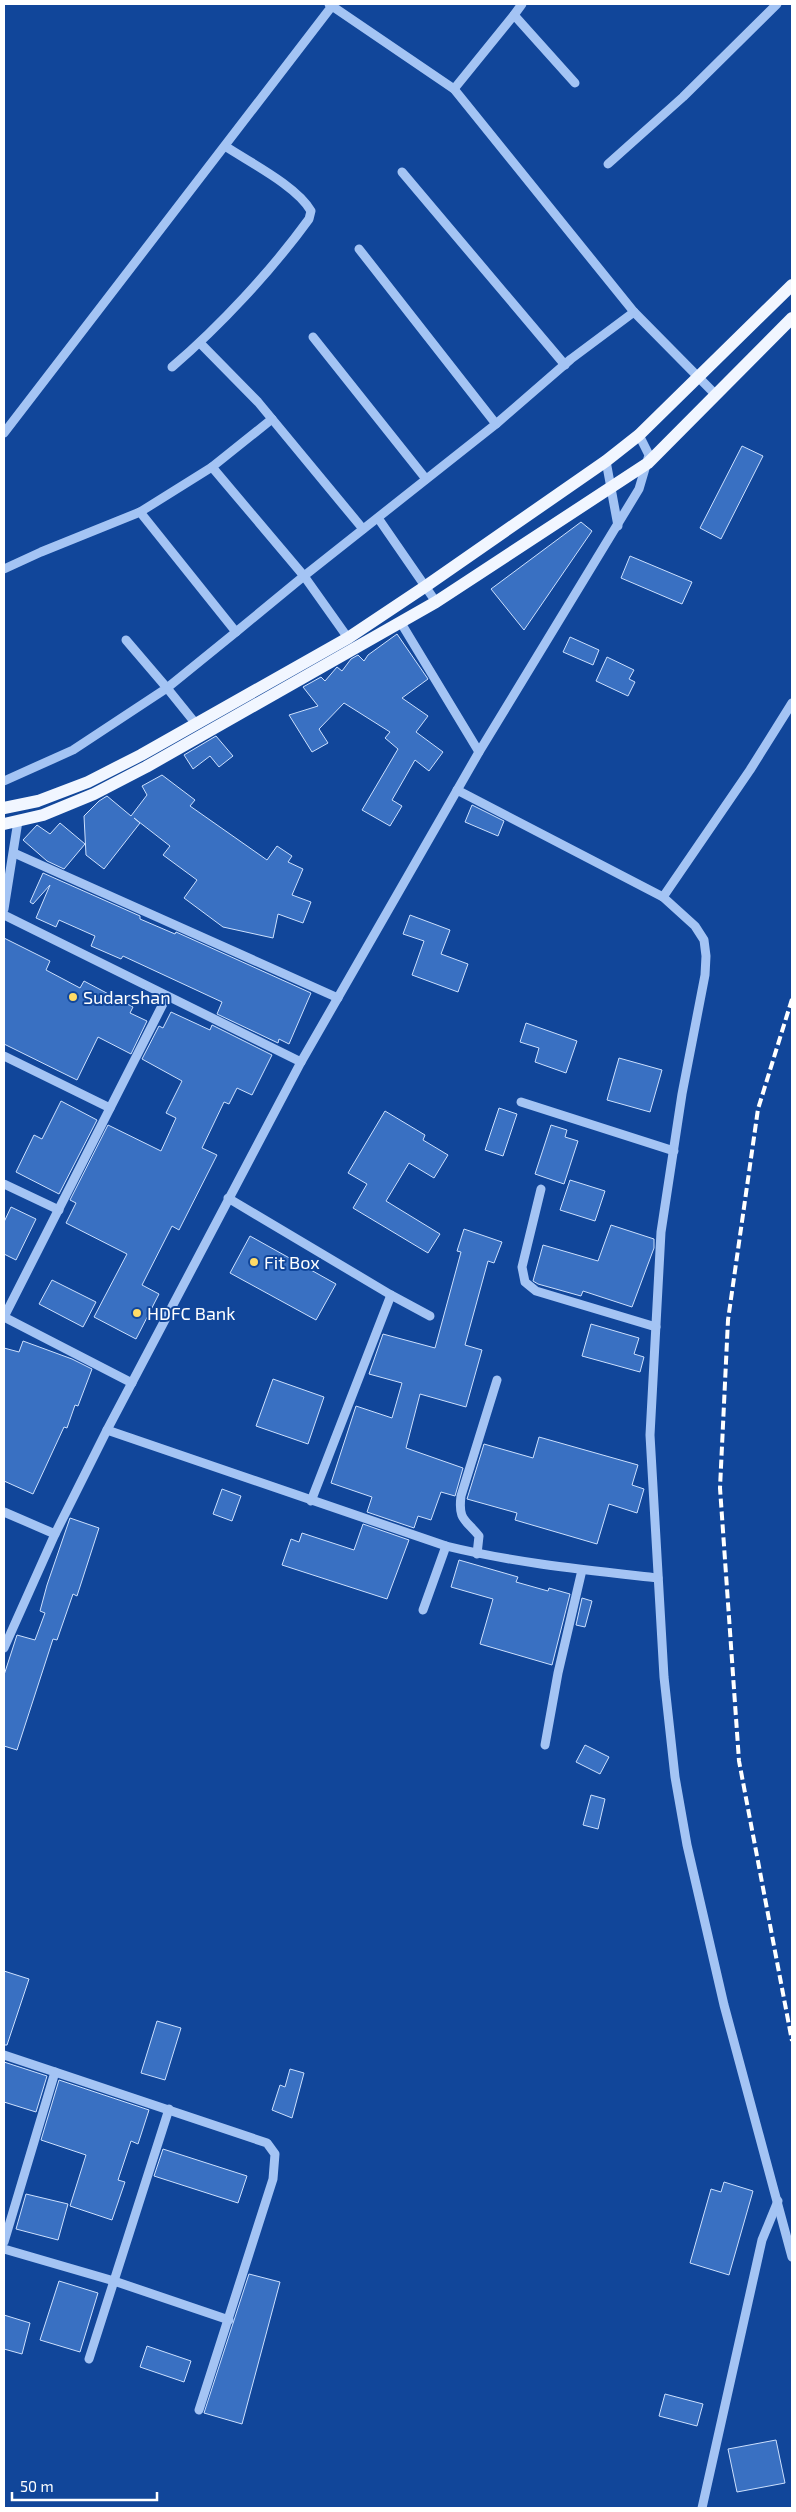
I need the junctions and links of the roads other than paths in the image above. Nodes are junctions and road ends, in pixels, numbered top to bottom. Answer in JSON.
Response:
{"nodes":[{"id":1,"x":332,"y":4,"type":"edge"},
{"id":2,"x":522,"y":4,"type":"edge"},
{"id":3,"x":777,"y":4,"type":"edge"},
{"id":4,"x":514,"y":15,"type":"junction"},
{"id":5,"x":575,"y":83,"type":"dead end"},
{"id":6,"x":454,"y":89,"type":"junction"},
{"id":7,"x":225,"y":146,"type":"junction"},
{"id":8,"x":608,"y":164,"type":"dead end"},
{"id":9,"x":402,"y":172,"type":"dead end"},
{"id":10,"x":358,"y":249,"type":"dead end"},
{"id":11,"x":792,"y":285,"type":"edge"},
{"id":12,"x":634,"y":312,"type":"junction"},
{"id":13,"x":792,"y":318,"type":"edge"},
{"id":14,"x":313,"y":337,"type":"dead end"},
{"id":15,"x":200,"y":343,"type":"junction"},
{"id":16,"x":565,"y":365,"type":"junction"},
{"id":17,"x":172,"y":367,"type":"dead end"},
{"id":18,"x":697,"y":378,"type":"junction"},
{"id":19,"x":715,"y":394,"type":"junction"},
{"id":20,"x":272,"y":419,"type":"junction"},
{"id":21,"x":496,"y":424,"type":"junction"},
{"id":22,"x":4,"y":433,"type":"edge"},
{"id":23,"x":639,"y":435,"type":"junction"},
{"id":24,"x":606,"y":461,"type":"junction"},
{"id":25,"x":648,"y":463,"type":"junction"},
{"id":26,"x":212,"y":467,"type":"junction"},
{"id":27,"x":426,"y":480,"type":"junction"},
{"id":28,"x":611,"y":488,"type":"junction"},
{"id":29,"x":140,"y":512,"type":"junction"},
{"id":30,"x":378,"y":518,"type":"junction"},
{"id":31,"x":618,"y":526,"type":"junction"},
{"id":32,"x":363,"y":529,"type":"junction"},
{"id":33,"x":4,"y":569,"type":"edge"},
{"id":34,"x":304,"y":576,"type":"junction"},
{"id":35,"x":426,"y":586,"type":"junction"},
{"id":36,"x":436,"y":602,"type":"junction"},
{"id":37,"x":402,"y":623,"type":"junction"},
{"id":38,"x":236,"y":632,"type":"junction"},
{"id":39,"x":348,"y":638,"type":"junction"},
{"id":40,"x":126,"y":640,"type":"dead end"},
{"id":41,"x":167,"y":688,"type":"junction"},
{"id":42,"x":792,"y":703,"type":"edge"},
{"id":43,"x":196,"y":724,"type":"junction"},
{"id":44,"x":480,"y":752,"type":"junction"},
{"id":45,"x":4,"y":781,"type":"edge"},
{"id":46,"x":457,"y":790,"type":"junction"},
{"id":47,"x":4,"y":808,"type":"edge"},
{"id":48,"x":18,"y":821,"type":"junction"},
{"id":49,"x":4,"y":824,"type":"edge"},
{"id":50,"x":14,"y":853,"type":"junction"},
{"id":51,"x":662,"y":897,"type":"junction"},
{"id":52,"x":4,"y":909,"type":"edge"},
{"id":53,"x":4,"y":915,"type":"edge"},
{"id":54,"x":166,"y":996,"type":"junction"},
{"id":55,"x":338,"y":998,"type":"junction"},
{"id":56,"x":4,"y":1056,"type":"edge"},
{"id":57,"x":301,"y":1062,"type":"junction"},
{"id":58,"x":522,"y":1102,"type":"dead end"},
{"id":59,"x":110,"y":1108,"type":"junction"},
{"id":60,"x":674,"y":1151,"type":"junction"},
{"id":61,"x":4,"y":1184,"type":"edge"},
{"id":62,"x":541,"y":1189,"type":"dead end"},
{"id":63,"x":228,"y":1198,"type":"junction"},
{"id":64,"x":59,"y":1210,"type":"junction"},
{"id":65,"x":391,"y":1295,"type":"junction"},
{"id":66,"x":430,"y":1316,"type":"dead end"},
{"id":67,"x":4,"y":1317,"type":"edge"},
{"id":68,"x":656,"y":1327,"type":"junction"},
{"id":69,"x":497,"y":1380,"type":"dead end"},
{"id":70,"x":132,"y":1383,"type":"junction"},
{"id":71,"x":107,"y":1430,"type":"junction"},
{"id":72,"x":311,"y":1501,"type":"junction"},
{"id":73,"x":4,"y":1512,"type":"edge"},
{"id":74,"x":55,"y":1534,"type":"junction"},
{"id":75,"x":446,"y":1546,"type":"junction"},
{"id":76,"x":477,"y":1554,"type":"junction"},
{"id":77,"x":582,"y":1570,"type":"junction"},
{"id":78,"x":658,"y":1578,"type":"junction"},
{"id":79,"x":423,"y":1610,"type":"dead end"},
{"id":80,"x":4,"y":1648,"type":"edge"},
{"id":81,"x":546,"y":1745,"type":"dead end"},
{"id":82,"x":4,"y":2055,"type":"edge"},
{"id":83,"x":55,"y":2072,"type":"junction"},
{"id":84,"x":169,"y":2109,"type":"junction"},
{"id":85,"x":778,"y":2201,"type":"junction"},
{"id":86,"x":4,"y":2242,"type":"edge"},
{"id":87,"x":4,"y":2249,"type":"edge"},
{"id":88,"x":792,"y":2257,"type":"edge"},
{"id":89,"x":114,"y":2281,"type":"junction"},
{"id":90,"x":230,"y":2320,"type":"junction"},
{"id":91,"x":89,"y":2359,"type":"dead end"},
{"id":92,"x":200,"y":2410,"type":"dead end"},
{"id":93,"x":702,"y":2508,"type":"edge"}],
"edges":[{"from":1,"to":6,"type":"street"},
{"from":1,"to":7,"type":"street"},
{"from":2,"to":4,"type":"street"},
{"from":3,"to":8,"type":"street"},
{"from":4,"to":5,"type":"street"},
{"from":4,"to":6,"type":"street"},
{"from":6,"to":12,"type":"street"},
{"from":7,"to":15,"type":"street"},
{"from":7,"to":22,"type":"street"},
{"from":9,"to":16,"type":"street"},
{"from":10,"to":21,"type":"street"},
{"from":11,"to":18,"type":"main road"},
{"from":12,"to":16,"type":"street"},
{"from":12,"to":18,"type":"street"},
{"from":13,"to":19,"type":"main road"},
{"from":14,"to":27,"type":"street"},
{"from":15,"to":17,"type":"street"},
{"from":15,"to":20,"type":"street"},
{"from":16,"to":21,"type":"street"},
{"from":18,"to":19,"type":"street"},
{"from":18,"to":23,"type":"main road"},
{"from":19,"to":25,"type":"main road"},
{"from":20,"to":26,"type":"street"},
{"from":20,"to":32,"type":"street"},
{"from":21,"to":27,"type":"street"},
{"from":23,"to":24,"type":"main road"},
{"from":23,"to":25,"type":"street"},
{"from":24,"to":28,"type":"street"},
{"from":24,"to":35,"type":"main road"},
{"from":25,"to":28,"type":"main road"},
{"from":25,"to":31,"type":"street"},
{"from":26,"to":29,"type":"street"},
{"from":26,"to":34,"type":"street"},
{"from":27,"to":30,"type":"street"},
{"from":28,"to":31,"type":"street"},
{"from":28,"to":36,"type":"main road"},
{"from":29,"to":33,"type":"street"},
{"from":29,"to":38,"type":"street"},
{"from":30,"to":32,"type":"street"},
{"from":30,"to":35,"type":"street"},
{"from":31,"to":44,"type":"street"},
{"from":32,"to":34,"type":"street"},
{"from":34,"to":38,"type":"street"},
{"from":34,"to":39,"type":"street"},
{"from":35,"to":36,"type":"street"},
{"from":35,"to":39,"type":"main road"},
{"from":36,"to":37,"type":"main road"},
{"from":37,"to":44,"type":"street"},
{"from":37,"to":48,"type":"main road"},
{"from":38,"to":41,"type":"street"},
{"from":39,"to":43,"type":"main road"},
{"from":40,"to":41,"type":"street"},
{"from":41,"to":43,"type":"street"},
{"from":41,"to":45,"type":"street"},
{"from":42,"to":51,"type":"street"},
{"from":43,"to":47,"type":"main road"},
{"from":44,"to":46,"type":"street"},
{"from":46,"to":51,"type":"street"},
{"from":46,"to":55,"type":"street"},
{"from":48,"to":49,"type":"main road"},
{"from":48,"to":50,"type":"street"},
{"from":50,"to":52,"type":"street"},
{"from":50,"to":55,"type":"street"},
{"from":51,"to":60,"type":"street"},
{"from":53,"to":54,"type":"street"},
{"from":54,"to":57,"type":"street"},
{"from":54,"to":59,"type":"street"},
{"from":55,"to":57,"type":"street"},
{"from":56,"to":59,"type":"street"},
{"from":57,"to":63,"type":"street"},
{"from":58,"to":60,"type":"street"},
{"from":59,"to":64,"type":"street"},
{"from":60,"to":68,"type":"street"},
{"from":61,"to":64,"type":"street"},
{"from":62,"to":68,"type":"street"},
{"from":63,"to":65,"type":"street"},
{"from":63,"to":70,"type":"street"},
{"from":64,"to":67,"type":"street"},
{"from":65,"to":66,"type":"street"},
{"from":65,"to":72,"type":"street"},
{"from":67,"to":70,"type":"street"},
{"from":68,"to":78,"type":"street"},
{"from":69,"to":76,"type":"street"},
{"from":70,"to":71,"type":"street"},
{"from":71,"to":72,"type":"street"},
{"from":71,"to":74,"type":"street"},
{"from":72,"to":75,"type":"street"},
{"from":73,"to":74,"type":"street"},
{"from":74,"to":80,"type":"street"},
{"from":75,"to":76,"type":"street"},
{"from":75,"to":79,"type":"street"},
{"from":76,"to":77,"type":"street"},
{"from":77,"to":78,"type":"street"},
{"from":77,"to":81,"type":"street"},
{"from":78,"to":85,"type":"street"},
{"from":82,"to":83,"type":"street"},
{"from":83,"to":84,"type":"street"},
{"from":83,"to":86,"type":"street"},
{"from":84,"to":89,"type":"street"},
{"from":84,"to":90,"type":"street"},
{"from":85,"to":88,"type":"street"},
{"from":85,"to":93,"type":"street"},
{"from":87,"to":89,"type":"street"},
{"from":89,"to":90,"type":"street"},
{"from":89,"to":91,"type":"street"},
{"from":90,"to":92,"type":"street"}]}
